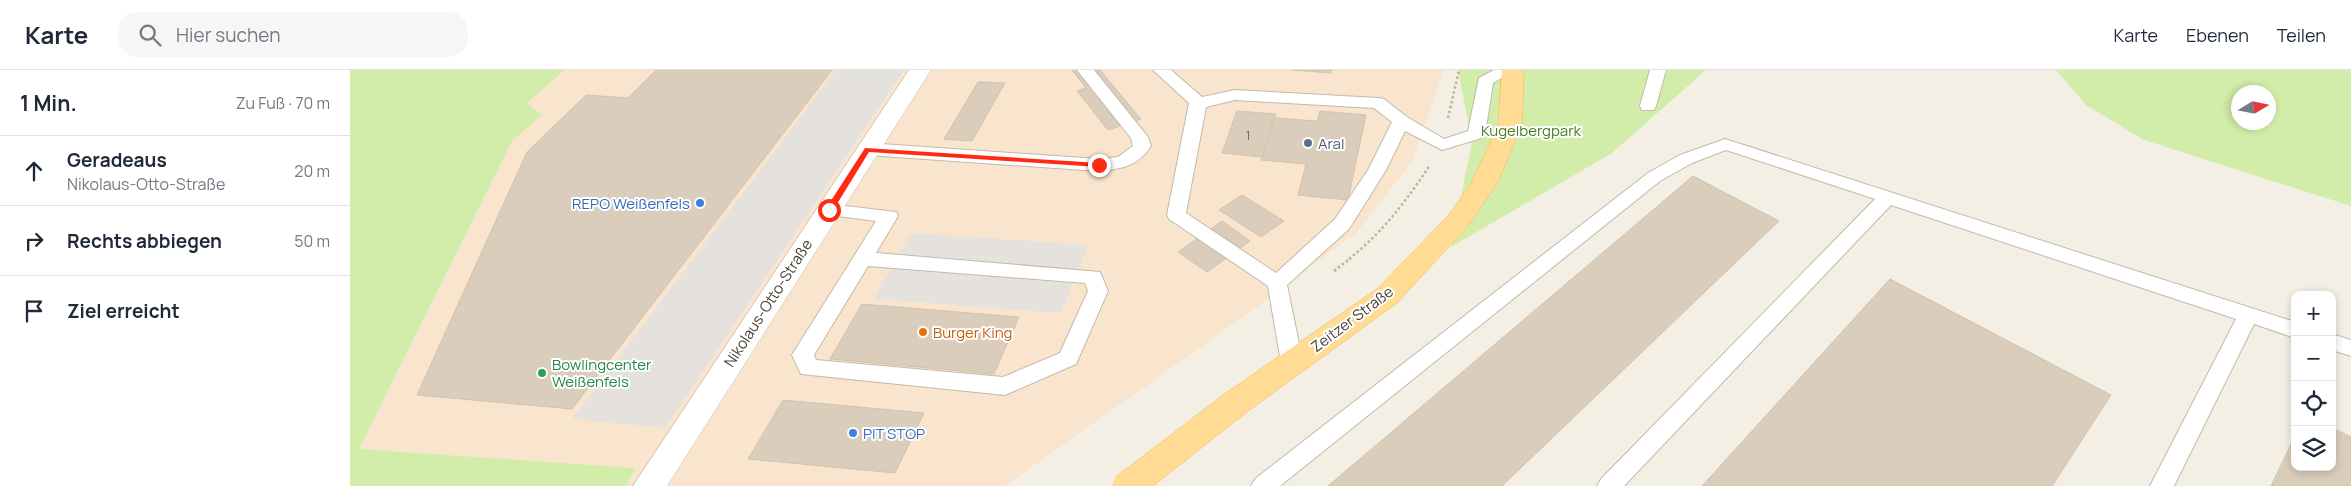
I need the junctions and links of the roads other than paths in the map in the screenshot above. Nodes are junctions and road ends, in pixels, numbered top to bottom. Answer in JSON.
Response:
{"nodes":[{"id":1,"x":920,"y":70,"type":"edge"},
{"id":2,"x":1086,"y":70,"type":"edge"},
{"id":3,"x":1161,"y":70,"type":"edge"},
{"id":4,"x":1507,"y":70,"type":"edge"},
{"id":5,"x":1513,"y":70,"type":"edge"},
{"id":6,"x":1658,"y":70,"type":"edge"},
{"id":7,"x":1198,"y":102,"type":"junction"},
{"id":8,"x":1648,"y":106,"type":"dead end"},
{"id":9,"x":1401,"y":121,"type":"junction"},
{"id":10,"x":867,"y":150,"type":"junction"},
{"id":11,"x":1888,"y":197,"type":"junction"},
{"id":12,"x":829,"y":210,"type":"junction"},
{"id":13,"x":862,"y":259,"type":"junction"},
{"id":14,"x":1277,"y":283,"type":"junction"},
{"id":15,"x":2249,"y":314,"type":"junction"},
{"id":16,"x":2291,"y":329,"type":"edge"},
{"id":17,"x":2336,"y":343,"type":"edge"},
{"id":18,"x":2351,"y":348,"type":"edge"},
{"id":19,"x":1292,"y":363,"type":"junction"},
{"id":20,"x":649,"y":486,"type":"edge"},
{"id":21,"x":1129,"y":486,"type":"edge"},
{"id":22,"x":1263,"y":486,"type":"edge"},
{"id":23,"x":1610,"y":486,"type":"edge"},
{"id":24,"x":2162,"y":486,"type":"edge"}],
"edges":[{"from":1,"to":10,"type":"street","name":"Nikolaus-Otto-Straße"},
{"from":2,"to":10,"type":"lane"},
{"from":3,"to":7,"type":"lane"},
{"from":4,"to":9,"type":"lane"},
{"from":5,"to":19,"type":"main road","name":"Zeitzer Straße"},
{"from":6,"to":8,"type":"lane"},
{"from":7,"to":9,"type":"lane"},
{"from":7,"to":14,"type":"lane"},
{"from":9,"to":14,"type":"lane"},
{"from":10,"to":12,"type":"street","name":"Nikolaus-Otto-Straße"},
{"from":11,"to":15,"type":"lane"},
{"from":11,"to":22,"type":"lane"},
{"from":11,"to":23,"type":"lane"},
{"from":12,"to":13,"type":"lane"},
{"from":12,"to":20,"type":"street","name":"Nikolaus-Otto-Straße"},
{"from":13,"to":13,"type":"lane"},
{"from":14,"to":19,"type":"lane"},
{"from":15,"to":16,"type":"lane"},
{"from":15,"to":24,"type":"lane"},
{"from":17,"to":18,"type":"lane"},
{"from":19,"to":21,"type":"main road","name":"Zeitzer Straße"}]}
